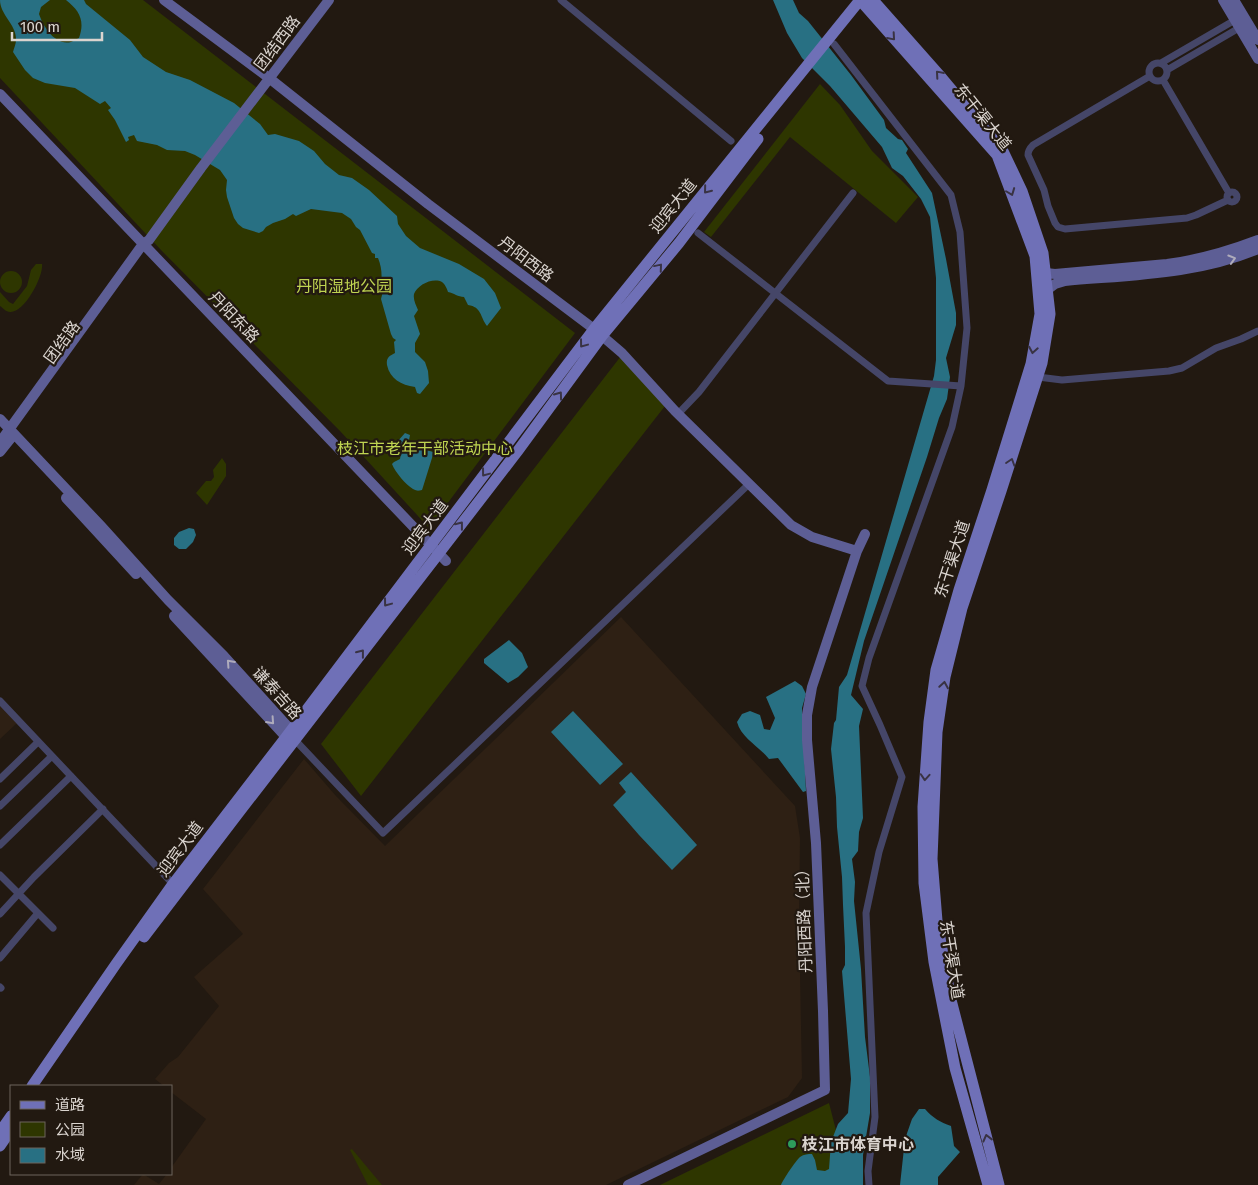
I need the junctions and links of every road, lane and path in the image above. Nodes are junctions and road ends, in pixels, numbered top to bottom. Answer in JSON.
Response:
{"nodes":[{"id":1,"x":164,"y":0,"type":"edge"},
{"id":2,"x":329,"y":0,"type":"edge"},
{"id":3,"x":561,"y":0,"type":"edge"},
{"id":4,"x":1222,"y":0,"type":"edge"},
{"id":5,"x":1234,"y":0,"type":"edge"},
{"id":6,"x":865,"y":1,"type":"edge"},
{"id":7,"x":1237,"y":24,"type":"junction"},
{"id":8,"x":1258,"y":40,"type":"edge"},
{"id":9,"x":828,"y":47,"type":"junction"},
{"id":10,"x":1258,"y":59,"type":"edge"},
{"id":11,"x":1161,"y":64,"type":"junction"},
{"id":12,"x":1167,"y":70,"type":"junction"},
{"id":13,"x":1150,"y":76,"type":"junction"},
{"id":14,"x":269,"y":78,"type":"junction"},
{"id":15,"x":1163,"y":80,"type":"junction"},
{"id":16,"x":0,"y":94,"type":"edge"},
{"id":17,"x":731,"y":141,"type":"dead end"},
{"id":18,"x":201,"y":168,"type":"joint"},
{"id":19,"x":853,"y":192,"type":"dead end"},
{"id":20,"x":698,"y":233,"type":"dead end"},
{"id":21,"x":1258,"y":240,"type":"edge"},
{"id":22,"x":146,"y":244,"type":"junction"},
{"id":23,"x":1258,"y":249,"type":"edge"},
{"id":24,"x":1036,"y":264,"type":"junction"},
{"id":25,"x":1046,"y":273,"type":"junction"},
{"id":26,"x":1047,"y":290,"type":"junction"},
{"id":27,"x":775,"y":292,"type":"junction"},
{"id":28,"x":1258,"y":331,"type":"edge"},
{"id":29,"x":598,"y":333,"type":"junction"},
{"id":30,"x":1038,"y":377,"type":"junction"},
{"id":31,"x":961,"y":386,"type":"junction"},
{"id":32,"x":678,"y":414,"type":"junction"},
{"id":33,"x":0,"y":419,"type":"edge"},
{"id":34,"x":7,"y":434,"type":"edge"},
{"id":35,"x":0,"y":452,"type":"edge"},
{"id":36,"x":749,"y":484,"type":"junction"},
{"id":37,"x":865,"y":534,"type":"dead end"},
{"id":38,"x":857,"y":551,"type":"junction"},
{"id":39,"x":439,"y":553,"type":"junction"},
{"id":40,"x":0,"y":701,"type":"edge"},
{"id":41,"x":290,"y":736,"type":"junction"},
{"id":42,"x":38,"y":742,"type":"junction"},
{"id":43,"x":52,"y":756,"type":"junction"},
{"id":44,"x":71,"y":776,"type":"junction"},
{"id":45,"x":0,"y":778,"type":"edge"},
{"id":46,"x":0,"y":806,"type":"edge"},
{"id":47,"x":102,"y":809,"type":"junction"},
{"id":48,"x":0,"y":845,"type":"edge"},
{"id":49,"x":0,"y":875,"type":"edge"},
{"id":50,"x":173,"y":884,"type":"junction"},
{"id":51,"x":18,"y":894,"type":"junction"},
{"id":52,"x":38,"y":913,"type":"junction"},
{"id":53,"x":0,"y":914,"type":"edge"},
{"id":54,"x":53,"y":928,"type":"dead end"},
{"id":55,"x":0,"y":958,"type":"edge"},
{"id":56,"x":33,"y":1085,"type":"edge"},
{"id":57,"x":42,"y":1085,"type":"edge"},
{"id":58,"x":10,"y":1117,"type":"edge"},
{"id":59,"x":10,"y":1131,"type":"edge"},
{"id":60,"x":0,"y":1132,"type":"edge"},
{"id":61,"x":0,"y":1146,"type":"edge"},
{"id":62,"x":628,"y":1185,"type":"edge"},
{"id":63,"x":869,"y":1185,"type":"edge"},
{"id":64,"x":988,"y":1185,"type":"edge"},
{"id":65,"x":1000,"y":1185,"type":"edge"}],
"edges":[{"from":1,"to":14,"type":"street","name":"丹阳西路"},
{"from":2,"to":14,"type":"street","name":"团结西路"},
{"from":3,"to":17,"type":"street"},
{"from":4,"to":7,"type":"street"},
{"from":5,"to":8,"type":"street"},
{"from":6,"to":9,"type":"main road","name":"迎宾大道"},
{"from":6,"to":24,"type":"main road","name":"东干渠大道","one_way":true},
{"from":25,"to":6,"type":"main road","name":"东干渠大道","one_way":true},
{"from":7,"to":10,"type":"street"},
{"from":7,"to":11,"type":"street"},
{"from":7,"to":12,"type":"street"},
{"from":9,"to":29,"type":"main road","name":"迎宾大道"},
{"from":9,"to":31,"type":"street"},
{"from":11,"to":12,"type":"street"},
{"from":11,"to":13,"type":"street"},
{"from":12,"to":15,"type":"street"},
{"from":13,"to":15,"type":"street"},
{"from":13,"to":15,"type":"street"},
{"from":14,"to":18,"type":"street","name":"团结西路"},
{"from":14,"to":29,"type":"street","name":"丹阳西路"},
{"from":16,"to":22,"type":"street","name":"丹阳东路"},
{"from":18,"to":22,"type":"street","name":"团结路"},
{"from":19,"to":27,"type":"street"},
{"from":20,"to":27,"type":"street"},
{"from":21,"to":25,"type":"street"},
{"from":22,"to":34,"type":"street","name":"团结路"},
{"from":22,"to":39,"type":"street","name":"丹阳东路"},
{"from":26,"to":23,"type":"street","one_way":true},
{"from":24,"to":25,"type":"street"},
{"from":24,"to":64,"type":"main road","name":"东干渠大道","one_way":true},
{"from":25,"to":26,"type":"main road","name":"东干渠大道"},
{"from":26,"to":30,"type":"main road","name":"东干渠大道"},
{"from":27,"to":31,"type":"street"},
{"from":27,"to":32,"type":"street"},
{"from":28,"to":30,"type":"street"},
{"from":29,"to":32,"type":"street","name":"丹阳西路"},
{"from":29,"to":39,"type":"main road","name":"迎宾大道"},
{"from":65,"to":30,"type":"main road","name":"东干渠大道","one_way":true},
{"from":31,"to":63,"type":"street"},
{"from":32,"to":36,"type":"street","name":"丹阳西路"},
{"from":33,"to":34,"type":"street","name":"谦泰吉路"},
{"from":34,"to":35,"type":"street","name":"团结路"},
{"from":34,"to":41,"type":"street","name":"谦泰吉路"},
{"from":36,"to":38,"type":"street","name":"丹阳西路"},
{"from":36,"to":41,"type":"street"},
{"from":37,"to":38,"type":"street","name":"丹阳西路（北）"},
{"from":38,"to":62,"type":"street","name":"丹阳西路（北）"},
{"from":39,"to":41,"type":"main road","name":"迎宾大道"},
{"from":40,"to":42,"type":"street"},
{"from":41,"to":50,"type":"main road","name":"迎宾大道"},
{"from":41,"to":57,"type":"main road","name":"迎宾大道"},
{"from":42,"to":43,"type":"street"},
{"from":42,"to":45,"type":"street"},
{"from":43,"to":44,"type":"street"},
{"from":43,"to":46,"type":"street"},
{"from":44,"to":47,"type":"street"},
{"from":44,"to":48,"type":"street"},
{"from":47,"to":50,"type":"street"},
{"from":47,"to":51,"type":"street"},
{"from":49,"to":51,"type":"street"},
{"from":50,"to":56,"type":"main road","name":"迎宾大道"},
{"from":51,"to":52,"type":"street"},
{"from":51,"to":53,"type":"street"},
{"from":52,"to":54,"type":"street"},
{"from":52,"to":55,"type":"street"},
{"from":58,"to":60,"type":"main road"},
{"from":59,"to":61,"type":"main road"}]}
